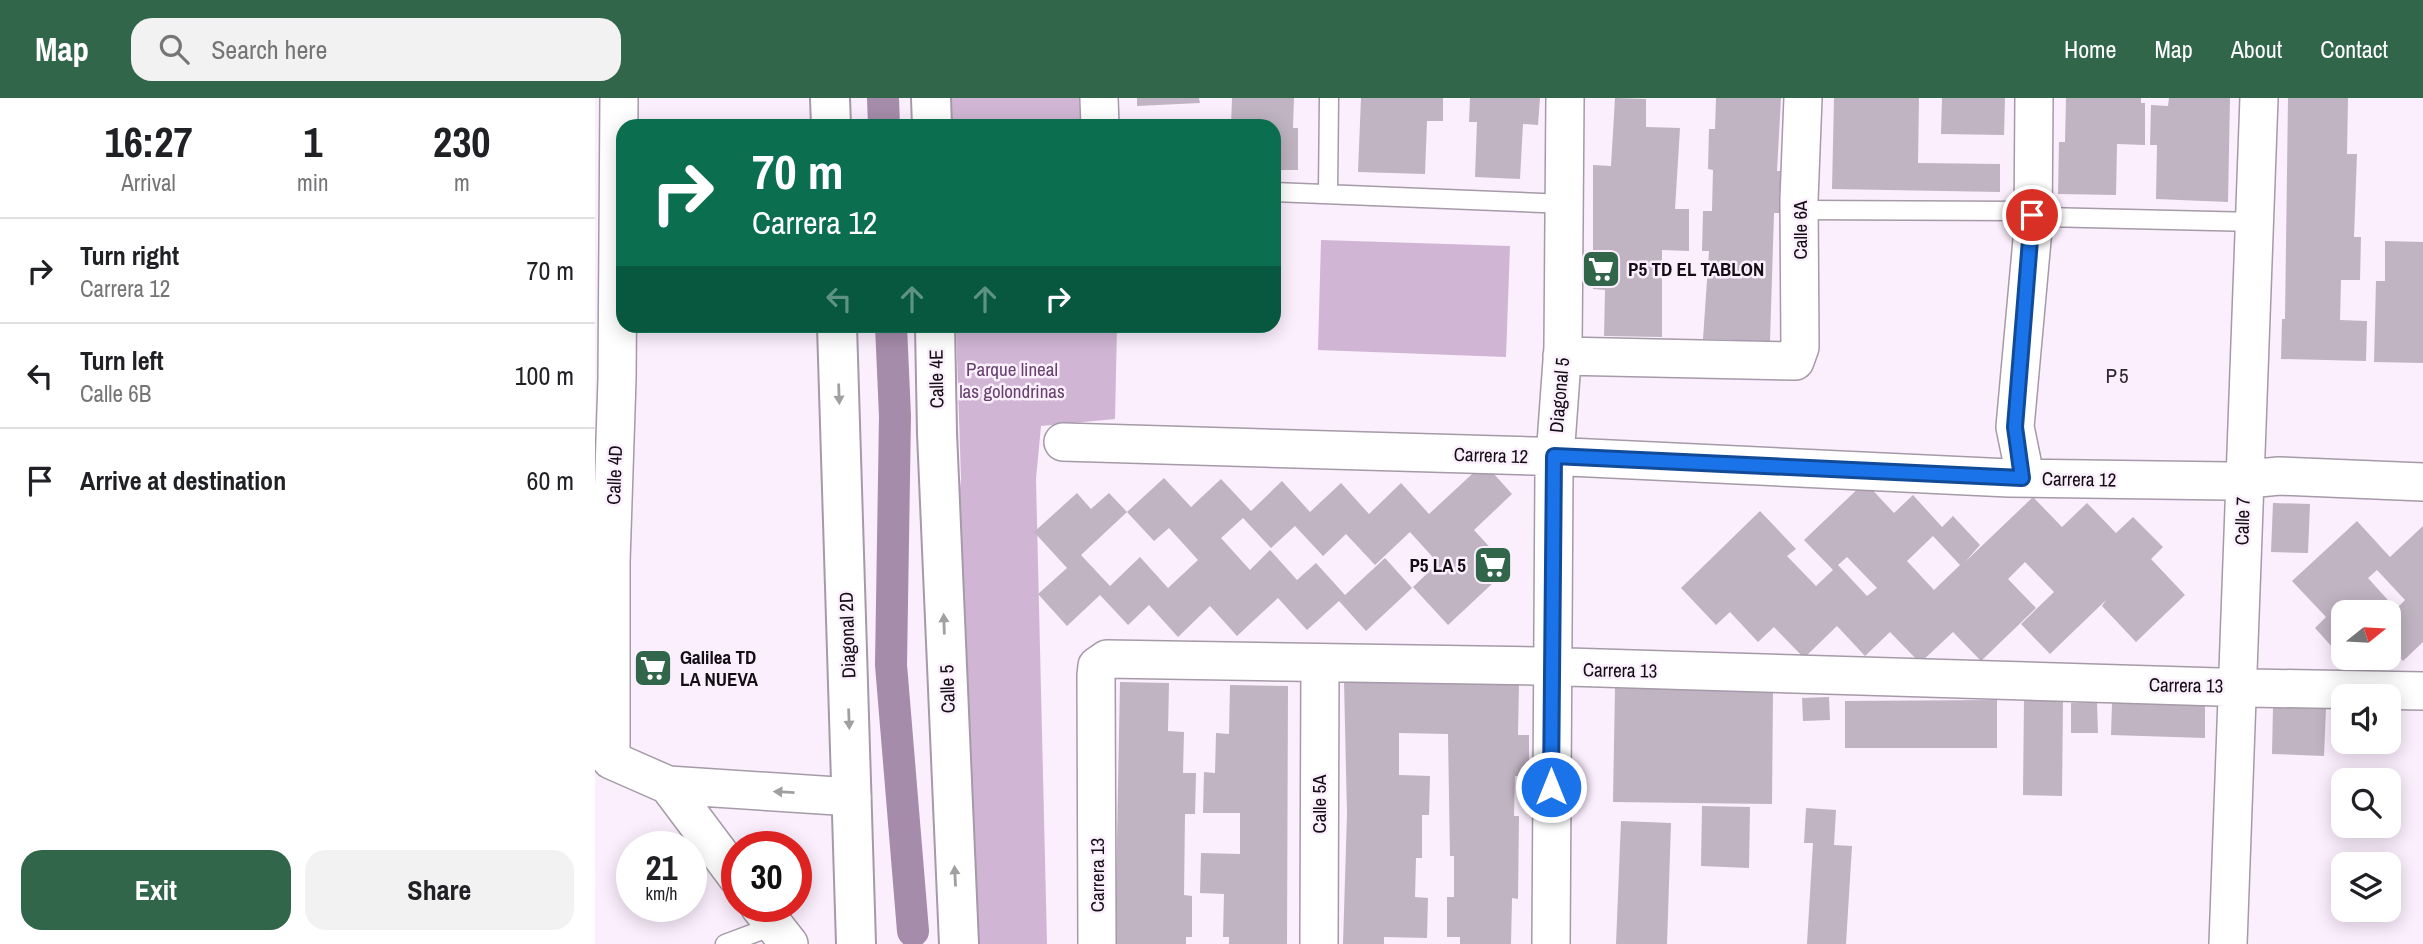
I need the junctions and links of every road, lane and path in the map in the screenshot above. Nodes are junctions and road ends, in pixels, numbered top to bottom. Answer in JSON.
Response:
{"nodes":[{"id":1,"x":619,"y":98,"type":"edge"},
{"id":2,"x":830,"y":98,"type":"edge"},
{"id":3,"x":931,"y":98,"type":"edge"},
{"id":4,"x":1099,"y":98,"type":"edge"},
{"id":5,"x":1329,"y":98,"type":"edge"},
{"id":6,"x":1565,"y":98,"type":"edge"},
{"id":7,"x":1803,"y":98,"type":"edge"},
{"id":8,"x":2034,"y":98,"type":"edge"},
{"id":9,"x":2259,"y":98,"type":"edge"},
{"id":10,"x":617,"y":119,"type":"edge"},
{"id":11,"x":831,"y":119,"type":"edge"},
{"id":12,"x":932,"y":119,"type":"edge"},
{"id":13,"x":1100,"y":119,"type":"edge"},
{"id":14,"x":616,"y":130,"type":"edge"},
{"id":15,"x":613,"y":162,"type":"edge"},
{"id":16,"x":1281,"y":192,"type":"edge"},
{"id":17,"x":1328,"y":193,"type":"junction"},
{"id":18,"x":1566,"y":204,"type":"junction"},
{"id":19,"x":1799,"y":210,"type":"junction"},
{"id":20,"x":2032,"y":215,"type":"junction"},
{"id":21,"x":2255,"y":222,"type":"junction"},
{"id":22,"x":837,"y":333,"type":"edge"},
{"id":23,"x":935,"y":333,"type":"edge"},
{"id":24,"x":1562,"y":356,"type":"junction"},
{"id":25,"x":606,"y":378,"type":"edge"},
{"id":26,"x":937,"y":416,"type":"joint"},
{"id":27,"x":1063,"y":442,"type":"dead end"},
{"id":28,"x":1554,"y":456,"type":"junction"},
{"id":29,"x":2022,"y":478,"type":"junction"},
{"id":30,"x":2244,"y":480,"type":"junction"},
{"id":31,"x":2423,"y":482,"type":"edge"},
{"id":32,"x":603,"y":562,"type":"edge"},
{"id":33,"x":1320,"y":663,"type":"junction"},
{"id":34,"x":1553,"y":667,"type":"junction"},
{"id":35,"x":2236,"y":686,"type":"junction"},
{"id":36,"x":2423,"y":691,"type":"edge"},
{"id":37,"x":603,"y":762,"type":"edge"},
{"id":38,"x":668,"y":785,"type":"junction"},
{"id":39,"x":852,"y":797,"type":"junction"},
{"id":40,"x":721,"y":856,"type":"edge"},
{"id":41,"x":782,"y":931,"type":"edge"},
{"id":42,"x":725,"y":944,"type":"edge"},
{"id":43,"x":856,"y":944,"type":"edge"},
{"id":44,"x":959,"y":944,"type":"edge"},
{"id":45,"x":1097,"y":944,"type":"edge"},
{"id":46,"x":1319,"y":944,"type":"edge"},
{"id":47,"x":1551,"y":944,"type":"edge"},
{"id":48,"x":2228,"y":944,"type":"edge"}],
"edges":[{"from":1,"to":10,"type":"street","name":"Calle 4D"},
{"from":2,"to":11,"type":"street"},
{"from":3,"to":12,"type":"street"},
{"from":4,"to":13,"type":"street"},
{"from":5,"to":17,"type":"lane"},
{"from":6,"to":18,"type":"street","name":"Diagonal 5"},
{"from":7,"to":19,"type":"street","name":"Calle 6A"},
{"from":8,"to":20,"type":"street"},
{"from":9,"to":21,"type":"street","name":"Calle 7"},
{"from":14,"to":15,"type":"street","name":"Calle 4D"},
{"from":15,"to":25,"type":"street","name":"Calle 4D"},
{"from":16,"to":17,"type":"lane"},
{"from":17,"to":18,"type":"lane"},
{"from":18,"to":24,"type":"street","name":"Diagonal 5"},
{"from":19,"to":20,"type":"lane"},
{"from":19,"to":24,"type":"street","name":"Calle 6A"},
{"from":20,"to":21,"type":"lane"},
{"from":20,"to":29,"type":"street"},
{"from":21,"to":30,"type":"street","name":"Calle 7"},
{"from":22,"to":39,"type":"street","name":"Diagonal 2D","one_way":true},
{"from":23,"to":26,"type":"street","name":"Calle 4E"},
{"from":24,"to":28,"type":"street","name":"Diagonal 5"},
{"from":25,"to":32,"type":"street","name":"Calle 4D"},
{"from":44,"to":26,"type":"street","name":"Calle 5","one_way":true},
{"from":27,"to":28,"type":"street","name":"Carrera 12"},
{"from":28,"to":29,"type":"street","name":"Carrera 12"},
{"from":28,"to":34,"type":"street","name":"Diagonal 5"},
{"from":29,"to":30,"type":"street","name":"Carrera 12"},
{"from":30,"to":31,"type":"street","name":"Carrera 12"},
{"from":30,"to":35,"type":"street","name":"Calle 7"},
{"from":32,"to":37,"type":"street","name":"Calle 4D"},
{"from":33,"to":34,"type":"street","name":"Carrera 13"},
{"from":33,"to":45,"type":"street","name":"Carrera 13"},
{"from":33,"to":46,"type":"street","name":"Calle 5A"},
{"from":34,"to":35,"type":"street","name":"Carrera 13"},
{"from":34,"to":47,"type":"street","name":"Diagonal 5"},
{"from":35,"to":36,"type":"street","name":"Carrera 13"},
{"from":35,"to":48,"type":"street","name":"Calle 7"},
{"from":37,"to":38,"type":"street","name":"Calle 4D"},
{"from":39,"to":38,"type":"street","one_way":true},
{"from":38,"to":40,"type":"street","name":"Calle 4D"},
{"from":39,"to":43,"type":"street","name":"Diagonal 2D"},
{"from":41,"to":42,"type":"lane"}]}
